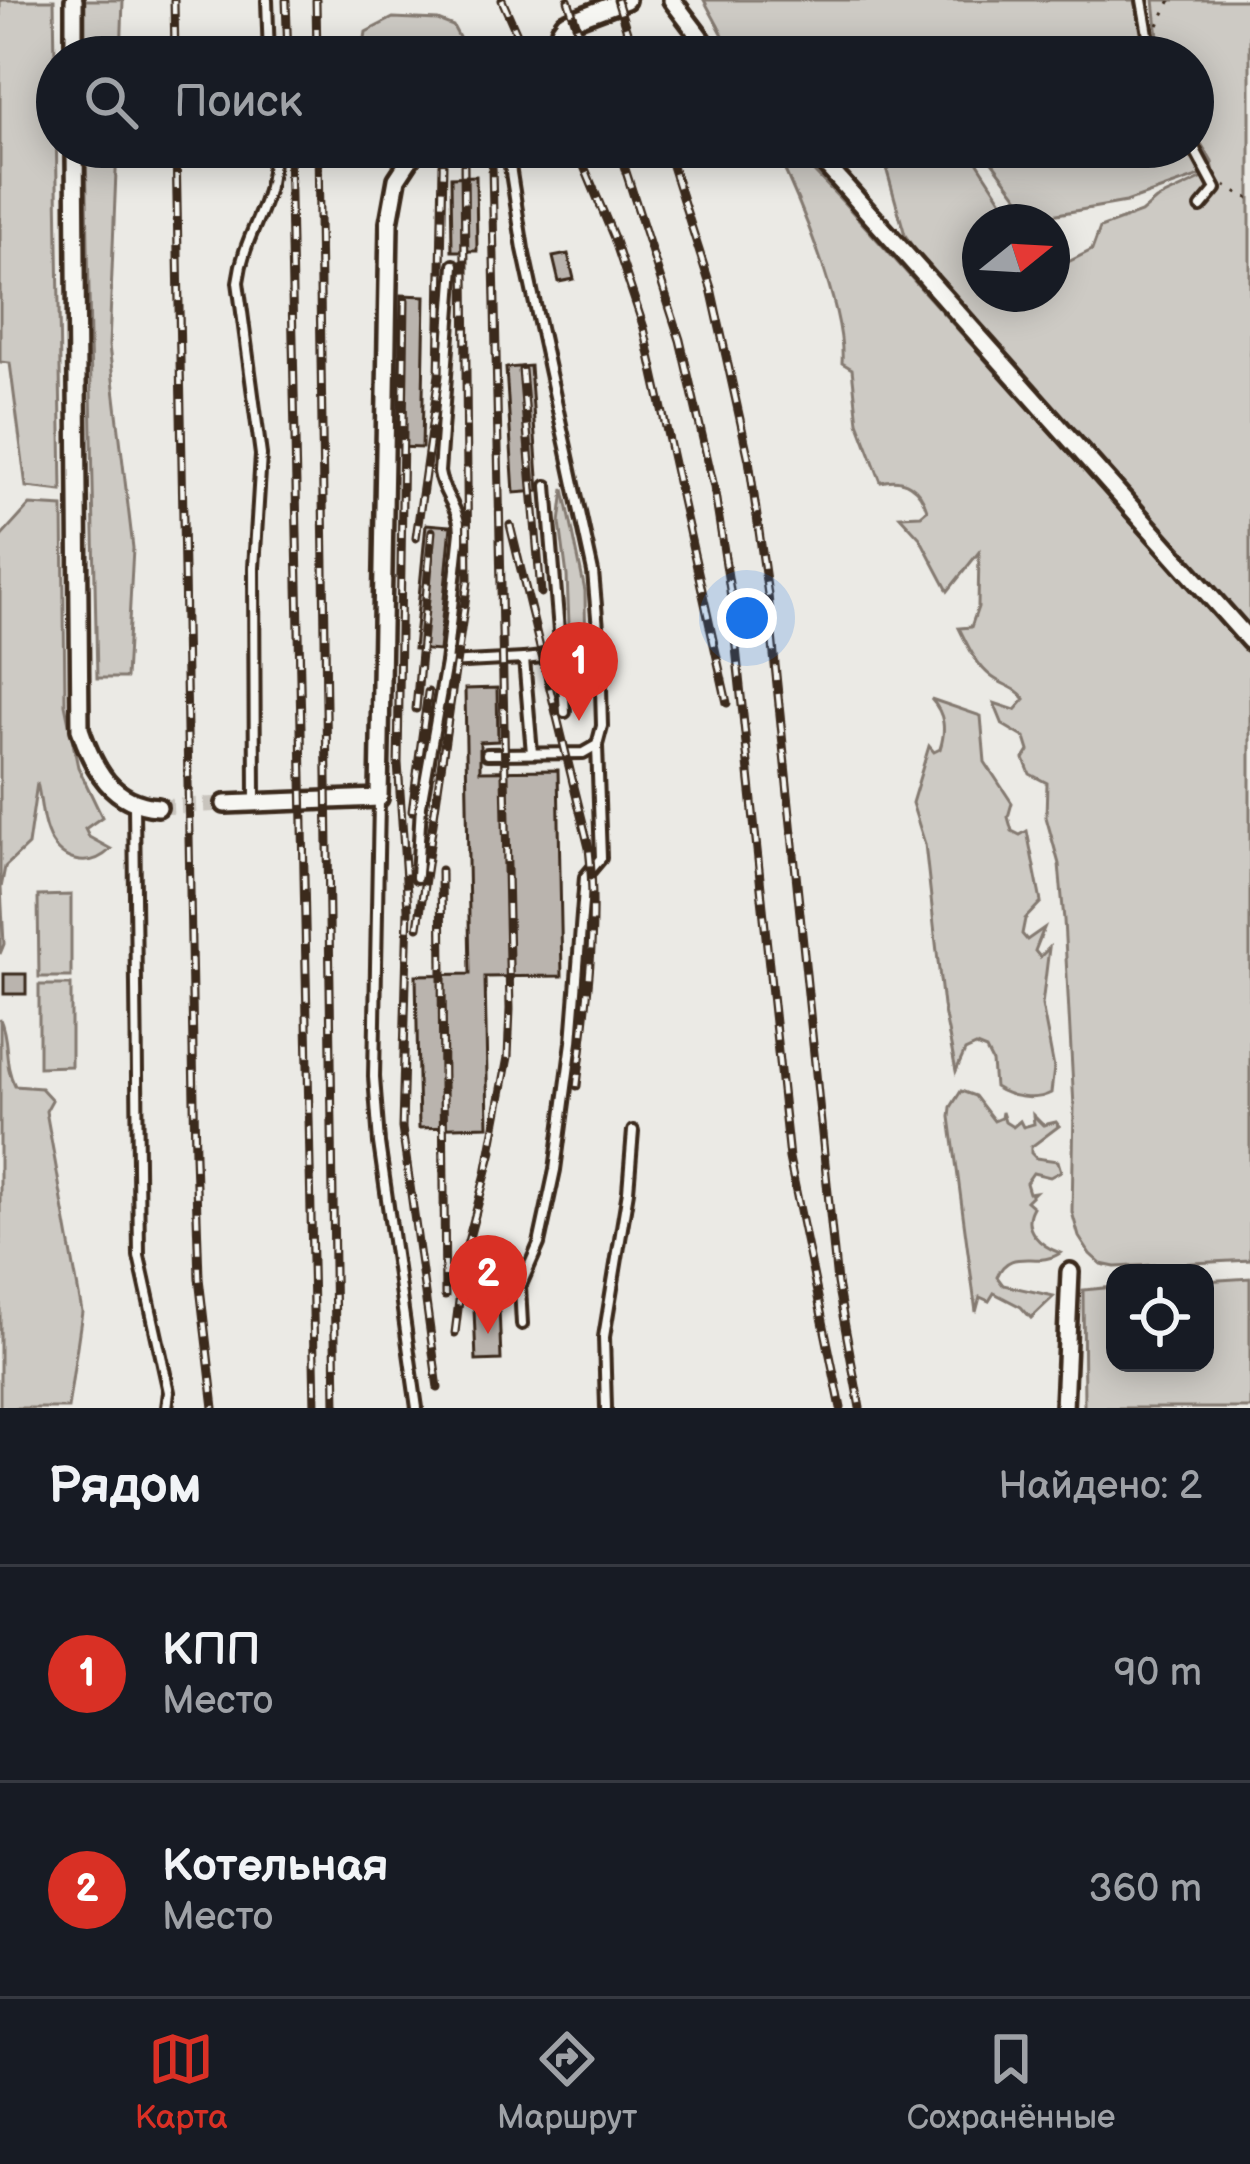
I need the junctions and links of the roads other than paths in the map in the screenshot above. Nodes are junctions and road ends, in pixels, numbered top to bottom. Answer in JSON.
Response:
{"nodes":[{"id":1,"x":74,"y":0,"type":"edge"},
{"id":2,"x":267,"y":0,"type":"edge"},
{"id":3,"x":626,"y":0,"type":"edge"},
{"id":4,"x":1142,"y":0,"type":"edge"},
{"id":5,"x":676,"y":2,"type":"edge"},
{"id":6,"x":74,"y":36,"type":"edge"},
{"id":7,"x":268,"y":36,"type":"edge"},
{"id":8,"x":560,"y":36,"type":"edge"},
{"id":9,"x":700,"y":36,"type":"edge"},
{"id":10,"x":1148,"y":36,"type":"edge"},
{"id":11,"x":75,"y":168,"type":"edge"},
{"id":12,"x":272,"y":168,"type":"edge"},
{"id":13,"x":404,"y":168,"type":"edge"},
{"id":14,"x":511,"y":168,"type":"edge"},
{"id":15,"x":829,"y":168,"type":"edge"},
{"id":16,"x":1205,"y":168,"type":"edge"},
{"id":17,"x":1201,"y":207,"type":"dead end"},
{"id":18,"x":454,"y":265,"type":"dead end"},
{"id":19,"x":547,"y":486,"type":"dead end"},
{"id":20,"x":1250,"y":641,"type":"edge"},
{"id":21,"x":561,"y":655,"type":"junction"},
{"id":22,"x":524,"y":659,"type":"junction"},
{"id":23,"x":446,"y":663,"type":"junction"},
{"id":24,"x":565,"y":712,"type":"dead end"},
{"id":25,"x":597,"y":745,"type":"junction"},
{"id":26,"x":532,"y":753,"type":"junction"},
{"id":27,"x":487,"y":754,"type":"dead end"},
{"id":28,"x":379,"y":799,"type":"junction"},
{"id":29,"x":255,"y":802,"type":"junction"},
{"id":30,"x":225,"y":804,"type":"tunnel mouth"},
{"id":31,"x":134,"y":805,"type":"junction"},
{"id":32,"x":158,"y":807,"type":"tunnel mouth"},
{"id":33,"x":417,"y":877,"type":"dead end"},
{"id":34,"x":633,"y":1131,"type":"dead end"},
{"id":35,"x":1070,"y":1272,"type":"dead end"},
{"id":36,"x":522,"y":1324,"type":"dead end"},
{"id":37,"x":172,"y":1408,"type":"edge"},
{"id":38,"x":417,"y":1408,"type":"edge"},
{"id":39,"x":606,"y":1408,"type":"edge"},
{"id":40,"x":1064,"y":1408,"type":"edge"}],
"edges":[{"from":1,"to":6,"type":"street"},
{"from":2,"to":7,"type":"lane"},
{"from":3,"to":8,"type":"street"},
{"from":4,"to":10,"type":"lane"},
{"from":5,"to":9,"type":"street"},
{"from":11,"to":31,"type":"street"},
{"from":12,"to":29,"type":"lane"},
{"from":13,"to":28,"type":"street"},
{"from":14,"to":25,"type":"lane"},
{"from":15,"to":20,"type":"street"},
{"from":16,"to":17,"type":"lane"},
{"from":18,"to":23,"type":"lane"},
{"from":19,"to":21,"type":"lane"},
{"from":21,"to":22,"type":"lane"},
{"from":21,"to":24,"type":"lane"},
{"from":22,"to":23,"type":"lane"},
{"from":22,"to":26,"type":"lane"},
{"from":23,"to":33,"type":"lane"},
{"from":25,"to":26,"type":"lane"},
{"from":25,"to":36,"type":"lane"},
{"from":26,"to":27,"type":"lane"},
{"from":28,"to":29,"type":"street"},
{"from":28,"to":38,"type":"lane"},
{"from":29,"to":30,"type":"street"},
{"from":31,"to":32,"type":"street"},
{"from":31,"to":37,"type":"lane"},
{"from":34,"to":39,"type":"lane"},
{"from":35,"to":40,"type":"street"}]}
